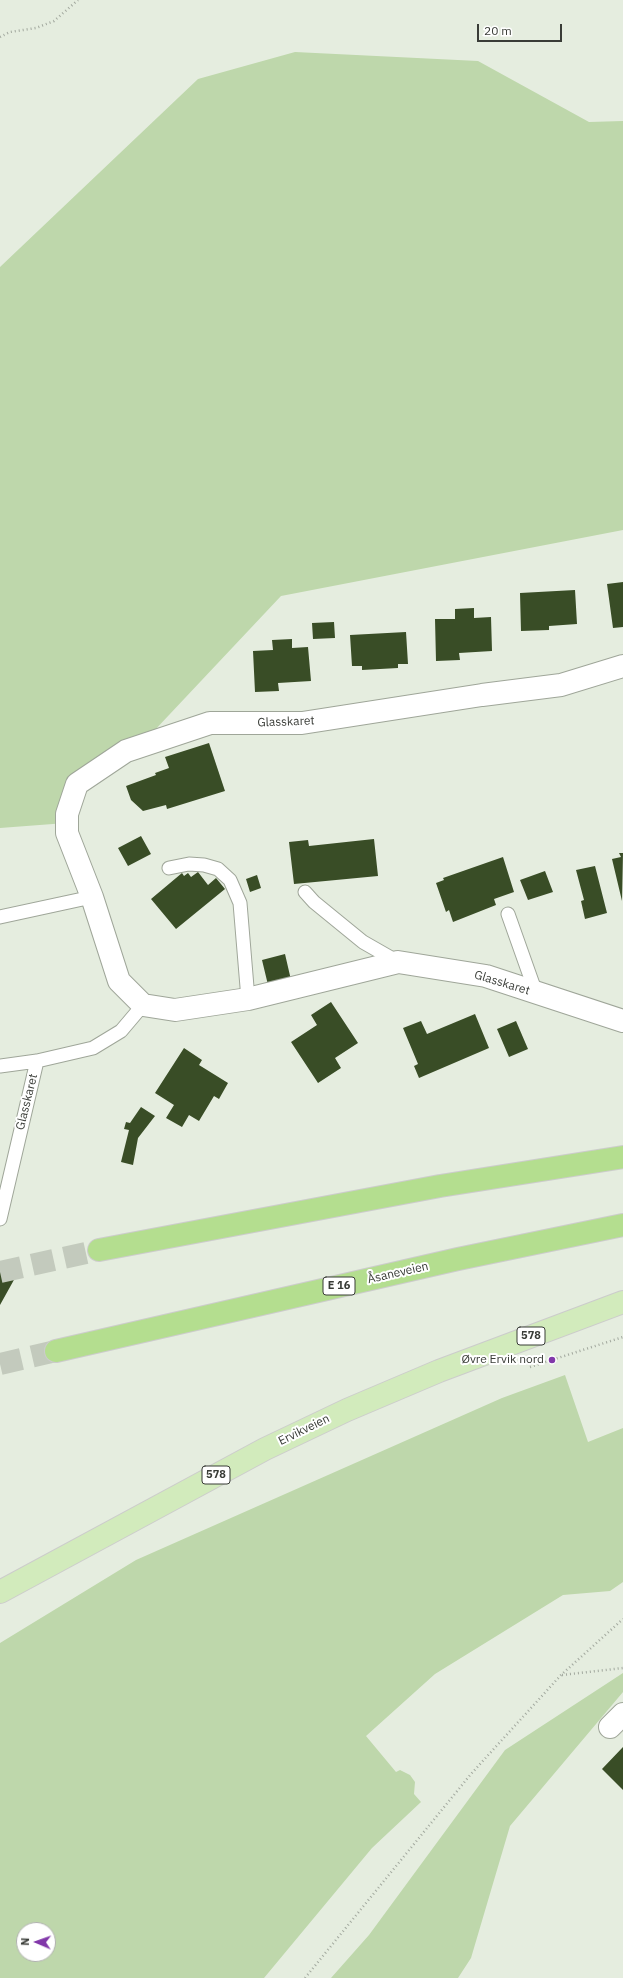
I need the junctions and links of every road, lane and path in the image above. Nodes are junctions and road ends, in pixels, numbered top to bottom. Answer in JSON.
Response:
{"nodes":[{"id":1,"x":78,"y":0,"type":"edge"},
{"id":2,"x":0,"y":36,"type":"edge"},
{"id":3,"x":623,"y":666,"type":"edge"},
{"id":4,"x":169,"y":868,"type":"dead end"},
{"id":5,"x":305,"y":892,"type":"dead end"},
{"id":6,"x":92,"y":897,"type":"junction"},
{"id":7,"x":508,"y":914,"type":"dead end"},
{"id":8,"x":0,"y":916,"type":"edge"},
{"id":9,"x":398,"y":962,"type":"junction"},
{"id":10,"x":536,"y":993,"type":"junction"},
{"id":11,"x":248,"y":999,"type":"junction"},
{"id":12,"x":144,"y":1005,"type":"junction"},
{"id":13,"x":623,"y":1021,"type":"edge"},
{"id":14,"x":37,"y":1061,"type":"junction"},
{"id":15,"x":0,"y":1066,"type":"edge"},
{"id":16,"x":623,"y":1157,"type":"edge"},
{"id":17,"x":0,"y":1219,"type":"edge"},
{"id":18,"x":623,"y":1225,"type":"edge"},
{"id":19,"x":99,"y":1250,"type":"tunnel mouth"},
{"id":20,"x":623,"y":1302,"type":"edge"},
{"id":21,"x":623,"y":1337,"type":"edge"},
{"id":22,"x":56,"y":1351,"type":"tunnel mouth"},
{"id":23,"x":524,"y":1369,"type":"dead end"},
{"id":24,"x":0,"y":1592,"type":"edge"},
{"id":25,"x":623,"y":1619,"type":"edge"},
{"id":26,"x":623,"y":1668,"type":"edge"},
{"id":27,"x":561,"y":1675,"type":"junction"},
{"id":28,"x":305,"y":1978,"type":"edge"}],
"edges":[{"from":1,"to":2,"type":"path"},
{"from":3,"to":6,"type":"street","name":"Glasskaret"},
{"from":4,"to":11,"type":"lane"},
{"from":5,"to":9,"type":"lane","name":"Glasskaret"},
{"from":6,"to":8,"type":"lane"},
{"from":6,"to":12,"type":"street","name":"Glasskaret"},
{"from":7,"to":10,"type":"lane","name":"Glasskaret"},
{"from":9,"to":10,"type":"street","name":"Glasskaret"},
{"from":9,"to":11,"type":"street","name":"Glasskaret"},
{"from":10,"to":13,"type":"street","name":"Glasskaret"},
{"from":11,"to":12,"type":"street","name":"Glasskaret"},
{"from":12,"to":14,"type":"lane","name":"Glasskaret"},
{"from":14,"to":15,"type":"lane"},
{"from":14,"to":17,"type":"lane","name":"Glasskaret"},
{"from":16,"to":19,"type":"highway"},
{"from":18,"to":22,"type":"highway","name":"Åsaneveien","number":"E 16"},
{"from":20,"to":24,"type":"main road","name":"Ervikveien","number":"578"},
{"from":21,"to":23,"type":"path"},
{"from":25,"to":27,"type":"path"},
{"from":26,"to":27,"type":"path"},
{"from":27,"to":28,"type":"path"}]}
